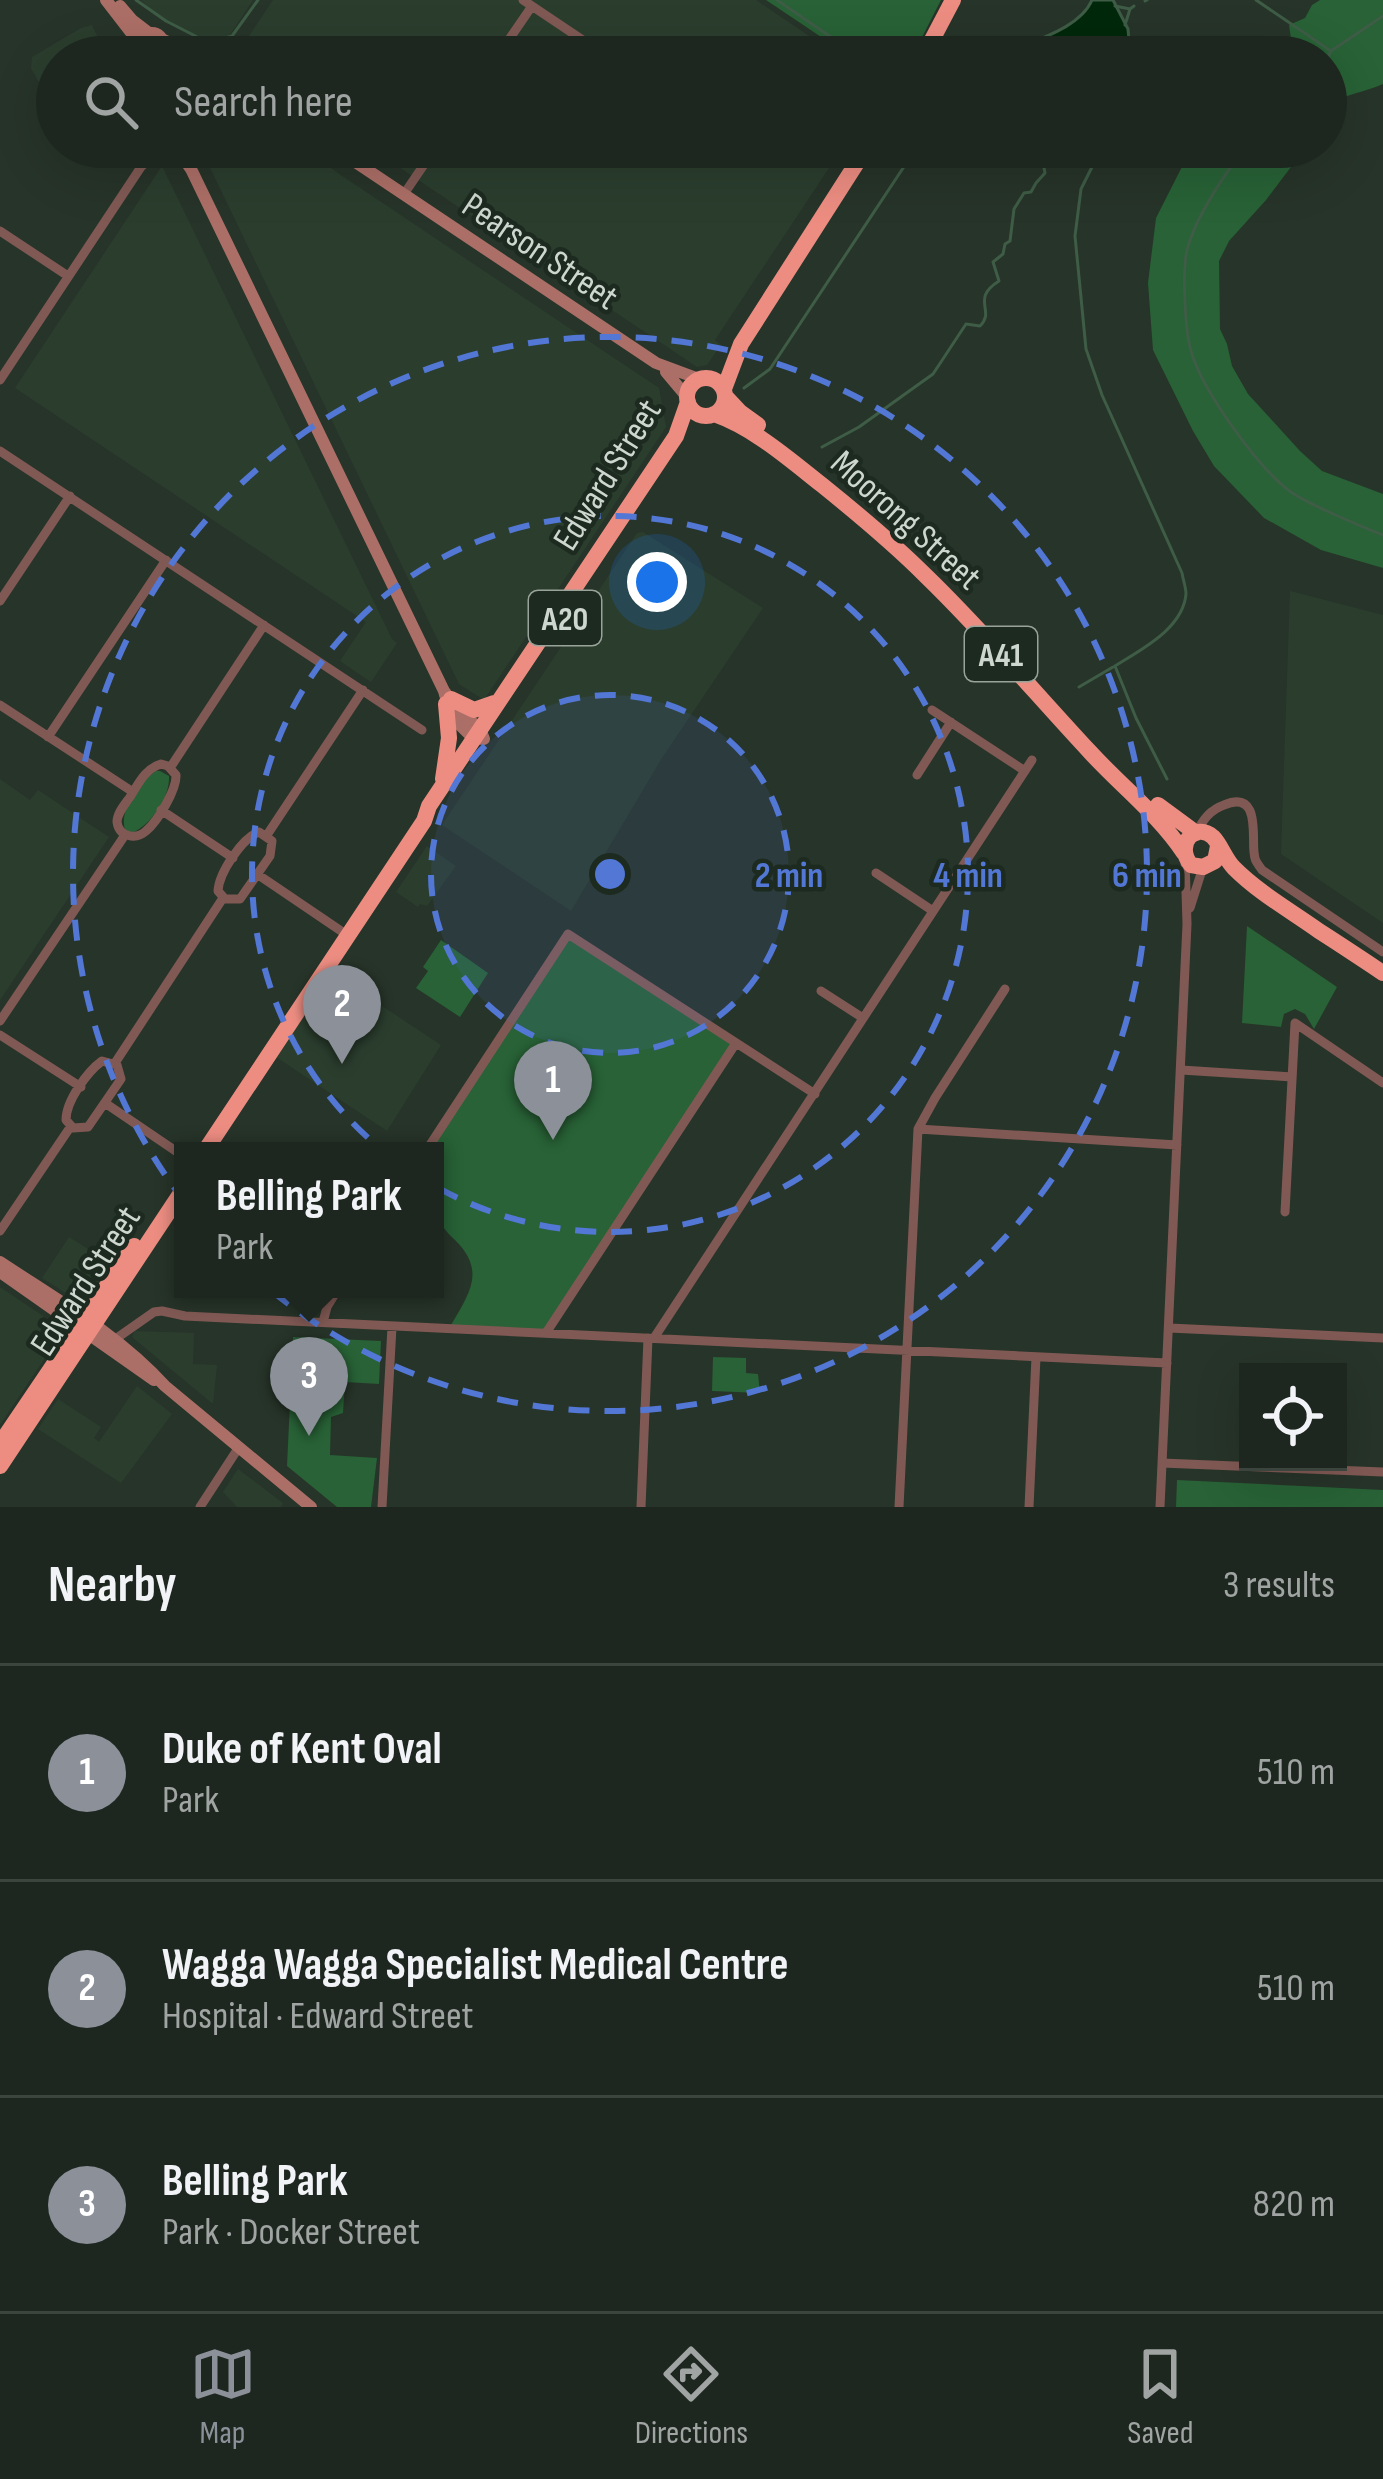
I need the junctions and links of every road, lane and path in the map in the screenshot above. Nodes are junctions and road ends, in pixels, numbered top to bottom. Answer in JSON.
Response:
{"nodes":[{"id":1,"x":106,"y":0,"type":"edge"},
{"id":2,"x":116,"y":0,"type":"edge"},
{"id":3,"x":953,"y":0,"type":"edge"},
{"id":4,"x":527,"y":3,"type":"edge"},
{"id":5,"x":139,"y":36,"type":"edge"},
{"id":6,"x":142,"y":36,"type":"edge"},
{"id":7,"x":509,"y":36,"type":"edge"},
{"id":8,"x":576,"y":36,"type":"edge"},
{"id":9,"x":934,"y":36,"type":"edge"},
{"id":10,"x":140,"y":168,"type":"edge"},
{"id":11,"x":190,"y":168,"type":"edge"},
{"id":12,"x":365,"y":168,"type":"edge"},
{"id":13,"x":422,"y":168,"type":"edge"},
{"id":14,"x":854,"y":168,"type":"edge"},
{"id":15,"x":404,"y":194,"type":"junction"},
{"id":16,"x":0,"y":230,"type":"edge"},
{"id":17,"x":68,"y":276,"type":"junction"},
{"id":18,"x":741,"y":344,"type":"junction"},
{"id":19,"x":656,"y":363,"type":"junction"},
{"id":20,"x":702,"y":379,"type":"junction"},
{"id":21,"x":0,"y":380,"type":"edge"},
{"id":22,"x":724,"y":393,"type":"junction"},
{"id":23,"x":688,"y":399,"type":"junction"},
{"id":24,"x":711,"y":415,"type":"junction"},
{"id":25,"x":0,"y":451,"type":"edge"},
{"id":26,"x":70,"y":496,"type":"junction"},
{"id":27,"x":166,"y":560,"type":"junction"},
{"id":28,"x":0,"y":602,"type":"edge"},
{"id":29,"x":264,"y":626,"type":"junction"},
{"id":30,"x":363,"y":690,"type":"junction"},
{"id":31,"x":501,"y":696,"type":"junction"},
{"id":32,"x":447,"y":698,"type":"junction"},
{"id":33,"x":0,"y":705,"type":"edge"},
{"id":34,"x":932,"y":710,"type":"dead end"},
{"id":35,"x":951,"y":722,"type":"junction"},
{"id":36,"x":422,"y":730,"type":"dead end"},
{"id":37,"x":479,"y":735,"type":"junction"},
{"id":38,"x":48,"y":737,"type":"junction"},
{"id":39,"x":1032,"y":760,"type":"dead end"},
{"id":40,"x":170,"y":768,"type":"junction"},
{"id":41,"x":1025,"y":771,"type":"junction"},
{"id":42,"x":917,"y":775,"type":"dead end"},
{"id":43,"x":442,"y":786,"type":"junction"},
{"id":44,"x":134,"y":791,"type":"junction"},
{"id":45,"x":1217,"y":809,"type":"junction"},
{"id":46,"x":161,"y":810,"type":"junction"},
{"id":47,"x":424,"y":821,"type":"junction"},
{"id":48,"x":1196,"y":833,"type":"junction"},
{"id":49,"x":125,"y":835,"type":"junction"},
{"id":50,"x":267,"y":836,"type":"junction"},
{"id":51,"x":1217,"y":844,"type":"junction"},
{"id":52,"x":1184,"y":854,"type":"junction"},
{"id":53,"x":233,"y":859,"type":"junction"},
{"id":54,"x":1205,"y":867,"type":"junction"},
{"id":55,"x":876,"y":873,"type":"dead end"},
{"id":56,"x":257,"y":874,"type":"junction"},
{"id":57,"x":223,"y":898,"type":"junction"},
{"id":58,"x":933,"y":911,"type":"junction"},
{"id":59,"x":1187,"y":924,"type":"junction"},
{"id":60,"x":347,"y":935,"type":"junction"},
{"id":61,"x":1383,"y":952,"type":"edge"},
{"id":62,"x":1383,"y":974,"type":"edge"},
{"id":63,"x":1383,"y":986,"type":"edge"},
{"id":64,"x":1005,"y":989,"type":"dead end"},
{"id":65,"x":821,"y":991,"type":"dead end"},
{"id":66,"x":863,"y":1018,"type":"junction"},
{"id":67,"x":0,"y":1021,"type":"edge"},
{"id":68,"x":0,"y":1035,"type":"edge"},
{"id":69,"x":736,"y":1043,"type":"junction"},
{"id":70,"x":115,"y":1064,"type":"junction"},
{"id":71,"x":1180,"y":1070,"type":"junction"},
{"id":72,"x":1292,"y":1077,"type":"junction"},
{"id":73,"x":1383,"y":1083,"type":"edge"},
{"id":74,"x":81,"y":1087,"type":"junction"},
{"id":75,"x":814,"y":1094,"type":"junction"},
{"id":76,"x":105,"y":1103,"type":"junction"},
{"id":77,"x":71,"y":1126,"type":"junction"},
{"id":78,"x":918,"y":1129,"type":"junction"},
{"id":79,"x":210,"y":1142,"type":"edge"},
{"id":80,"x":432,"y":1142,"type":"edge"},
{"id":81,"x":1177,"y":1144,"type":"junction"},
{"id":82,"x":174,"y":1150,"type":"edge"},
{"id":83,"x":174,"y":1188,"type":"edge"},
{"id":84,"x":174,"y":1203,"type":"edge"},
{"id":85,"x":1286,"y":1212,"type":"dead end"},
{"id":86,"x":0,"y":1231,"type":"edge"},
{"id":87,"x":0,"y":1262,"type":"edge"},
{"id":88,"x":0,"y":1272,"type":"edge"},
{"id":89,"x":332,"y":1298,"type":"edge"},
{"id":90,"x":323,"y":1322,"type":"junction"},
{"id":91,"x":87,"y":1326,"type":"junction"},
{"id":92,"x":392,"y":1327,"type":"junction"},
{"id":93,"x":1168,"y":1328,"type":"junction"},
{"id":94,"x":546,"y":1333,"type":"junction"},
{"id":95,"x":651,"y":1338,"type":"junction"},
{"id":96,"x":1383,"y":1338,"type":"edge"},
{"id":97,"x":114,"y":1340,"type":"junction"},
{"id":98,"x":906,"y":1349,"type":"junction"},
{"id":99,"x":1036,"y":1357,"type":"junction"},
{"id":100,"x":1167,"y":1363,"type":"junction"},
{"id":101,"x":165,"y":1386,"type":"junction"},
{"id":102,"x":0,"y":1444,"type":"edge"},
{"id":103,"x":239,"y":1447,"type":"junction"},
{"id":104,"x":1162,"y":1463,"type":"junction"},
{"id":105,"x":0,"y":1466,"type":"edge"},
{"id":106,"x":1383,"y":1472,"type":"edge"},
{"id":107,"x":200,"y":1507,"type":"edge"},
{"id":108,"x":311,"y":1507,"type":"edge"},
{"id":109,"x":382,"y":1507,"type":"edge"},
{"id":110,"x":640,"y":1507,"type":"edge"},
{"id":111,"x":899,"y":1507,"type":"edge"},
{"id":112,"x":1029,"y":1507,"type":"edge"},
{"id":113,"x":1160,"y":1507,"type":"edge"}],
"edges":[{"from":1,"to":5,"type":"main road"},
{"from":2,"to":6,"type":"main road"},
{"from":3,"to":9,"type":"highway"},
{"from":4,"to":7,"type":"street"},
{"from":4,"to":8,"type":"street"},
{"from":10,"to":17,"type":"street"},
{"from":11,"to":32,"type":"main road"},
{"from":12,"to":15,"type":"main road","name":"Pearson Street"},
{"from":13,"to":15,"type":"street"},
{"from":14,"to":18,"type":"highway","name":"Edward Street","number":"A20"},
{"from":15,"to":19,"type":"main road","name":"Pearson Street"},
{"from":16,"to":17,"type":"street"},
{"from":17,"to":21,"type":"street"},
{"from":18,"to":20,"type":"highway","name":"Edward Street","number":"A20"},
{"from":18,"to":22,"type":"highway","name":"Edward Street","number":"A20"},
{"from":19,"to":20,"type":"main road","name":"Pearson Street"},
{"from":19,"to":23,"type":"main road","name":"Pearson Street"},
{"from":20,"to":22,"type":"highway","number":"A41"},
{"from":20,"to":23,"type":"highway","number":"A20"},
{"from":22,"to":24,"type":"highway","number":"A20"},
{"from":22,"to":48,"type":"highway","name":"Moorong Street","number":"A41"},
{"from":23,"to":24,"type":"highway","number":"A41"},
{"from":23,"to":31,"type":"highway","name":"Edward Street","number":"A20"},
{"from":24,"to":37,"type":"highway","name":"Edward Street","number":"A20"},
{"from":24,"to":52,"type":"highway","name":"Moorong Street","number":"A41"},
{"from":25,"to":26,"type":"street"},
{"from":26,"to":27,"type":"street"},
{"from":26,"to":28,"type":"street"},
{"from":27,"to":29,"type":"street"},
{"from":27,"to":38,"type":"street"},
{"from":29,"to":30,"type":"street"},
{"from":29,"to":40,"type":"street"},
{"from":30,"to":36,"type":"street"},
{"from":30,"to":50,"type":"street"},
{"from":31,"to":32,"type":"highway"},
{"from":31,"to":37,"type":"highway","name":"Edward Street","number":"A20"},
{"from":32,"to":37,"type":"main road"},
{"from":32,"to":43,"type":"highway"},
{"from":33,"to":38,"type":"street"},
{"from":34,"to":35,"type":"street"},
{"from":35,"to":41,"type":"street"},
{"from":35,"to":42,"type":"street"},
{"from":37,"to":43,"type":"highway","name":"Edward Street","number":"A20"},
{"from":37,"to":47,"type":"highway","name":"Edward Street","number":"A20"},
{"from":38,"to":44,"type":"street"},
{"from":39,"to":41,"type":"street"},
{"from":40,"to":44,"type":"street"},
{"from":40,"to":46,"type":"street"},
{"from":41,"to":58,"type":"street"},
{"from":43,"to":47,"type":"highway","name":"Edward Street","number":"A20"},
{"from":44,"to":49,"type":"street"},
{"from":45,"to":48,"type":"street"},
{"from":45,"to":51,"type":"street"},
{"from":45,"to":61,"type":"street"},
{"from":46,"to":49,"type":"street"},
{"from":46,"to":53,"type":"street"},
{"from":47,"to":60,"type":"highway","name":"Edward Street","number":"A20"},
{"from":48,"to":51,"type":"highway","number":"A41"},
{"from":48,"to":52,"type":"highway"},
{"from":49,"to":67,"type":"street"},
{"from":50,"to":53,"type":"street"},
{"from":50,"to":56,"type":"street"},
{"from":51,"to":54,"type":"highway"},
{"from":51,"to":62,"type":"highway","number":"A41"},
{"from":52,"to":54,"type":"highway","number":"A41"},
{"from":52,"to":59,"type":"street"},
{"from":53,"to":57,"type":"street"},
{"from":54,"to":59,"type":"street"},
{"from":54,"to":63,"type":"highway","number":"A41"},
{"from":55,"to":58,"type":"street"},
{"from":56,"to":57,"type":"street"},
{"from":56,"to":60,"type":"street"},
{"from":57,"to":70,"type":"street"},
{"from":58,"to":66,"type":"street"},
{"from":59,"to":71,"type":"street"},
{"from":60,"to":79,"type":"highway","name":"Edward Street","number":"A20"},
{"from":64,"to":78,"type":"street"},
{"from":65,"to":66,"type":"street"},
{"from":66,"to":75,"type":"street"},
{"from":68,"to":74,"type":"street"},
{"from":69,"to":75,"type":"street"},
{"from":69,"to":80,"type":"street"},
{"from":69,"to":94,"type":"street"},
{"from":70,"to":74,"type":"street"},
{"from":70,"to":76,"type":"street"},
{"from":71,"to":72,"type":"street"},
{"from":71,"to":81,"type":"street"},
{"from":72,"to":73,"type":"street"},
{"from":72,"to":85,"type":"street"},
{"from":74,"to":77,"type":"street"},
{"from":75,"to":95,"type":"street"},
{"from":76,"to":77,"type":"street"},
{"from":76,"to":82,"type":"street"},
{"from":77,"to":86,"type":"street"},
{"from":78,"to":81,"type":"street"},
{"from":78,"to":98,"type":"street"},
{"from":81,"to":93,"type":"street"},
{"from":83,"to":91,"type":"highway","name":"Edward Street"},
{"from":84,"to":91,"type":"highway","name":"Edward Street"},
{"from":87,"to":91,"type":"main road"},
{"from":88,"to":91,"type":"main road"},
{"from":89,"to":90,"type":"street"},
{"from":90,"to":92,"type":"street"},
{"from":90,"to":97,"type":"street"},
{"from":91,"to":97,"type":"main road"},
{"from":91,"to":101,"type":"main road"},
{"from":91,"to":102,"type":"highway","name":"Edward Street"},
{"from":91,"to":105,"type":"highway","name":"Edward Street"},
{"from":92,"to":94,"type":"street"},
{"from":92,"to":109,"type":"street"},
{"from":93,"to":96,"type":"street"},
{"from":93,"to":100,"type":"street"},
{"from":94,"to":95,"type":"street"},
{"from":95,"to":98,"type":"street"},
{"from":95,"to":110,"type":"street"},
{"from":97,"to":101,"type":"main road"},
{"from":98,"to":99,"type":"street"},
{"from":98,"to":111,"type":"street"},
{"from":99,"to":100,"type":"street"},
{"from":99,"to":112,"type":"street"},
{"from":100,"to":104,"type":"street"},
{"from":101,"to":103,"type":"main road"},
{"from":103,"to":107,"type":"street"},
{"from":103,"to":108,"type":"main road"},
{"from":104,"to":106,"type":"street"},
{"from":104,"to":113,"type":"street"}]}
